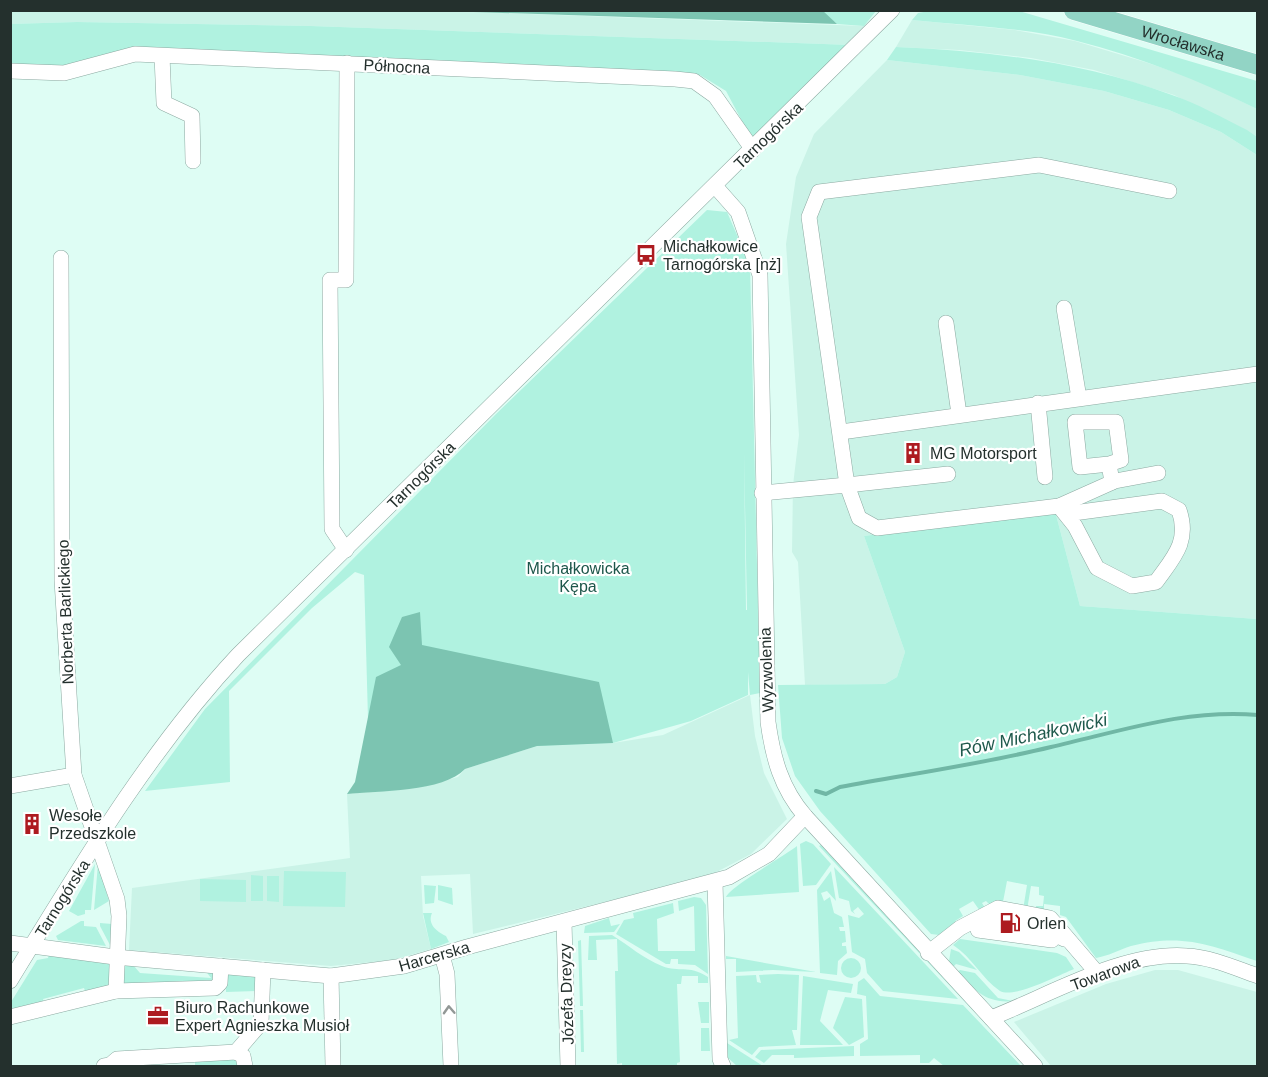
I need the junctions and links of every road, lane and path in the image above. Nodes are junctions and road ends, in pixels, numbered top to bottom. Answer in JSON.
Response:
{"nodes":[{"id":1,"x":1074,"y":10,"type":"edge"},
{"id":2,"x":890,"y":12,"type":"edge"},
{"id":3,"x":162,"y":56,"type":"junction"},
{"id":4,"x":346,"y":63,"type":"junction"},
{"id":5,"x":1257,"y":65,"type":"edge"},
{"id":6,"x":10,"y":71,"type":"edge"},
{"id":7,"x":753,"y":150,"type":"junction"},
{"id":8,"x":193,"y":161,"type":"dead end"},
{"id":9,"x":715,"y":186,"type":"junction"},
{"id":10,"x":1169,"y":191,"type":"dead end"},
{"id":11,"x":61,"y":258,"type":"dead end"},
{"id":12,"x":1064,"y":308,"type":"dead end"},
{"id":13,"x":946,"y":323,"type":"dead end"},
{"id":14,"x":1257,"y":374,"type":"edge"},
{"id":15,"x":1082,"y":397,"type":"junction"},
{"id":16,"x":1038,"y":403,"type":"junction"},
{"id":17,"x":959,"y":414,"type":"junction"},
{"id":18,"x":1091,"y":422,"type":"junction"},
{"id":19,"x":841,"y":432,"type":"junction"},
{"id":20,"x":1109,"y":464,"type":"junction"},
{"id":21,"x":1158,"y":473,"type":"dead end"},
{"id":22,"x":948,"y":474,"type":"dead end"},
{"id":23,"x":1045,"y":477,"type":"dead end"},
{"id":24,"x":1112,"y":482,"type":"junction"},
{"id":25,"x":847,"y":485,"type":"junction"},
{"id":26,"x":762,"y":494,"type":"junction"},
{"id":27,"x":1062,"y":510,"type":"junction"},
{"id":28,"x":346,"y":550,"type":"junction"},
{"id":29,"x":74,"y":775,"type":"junction"},
{"id":30,"x":10,"y":786,"type":"edge"},
{"id":31,"x":805,"y":816,"type":"junction"},
{"id":32,"x":97,"y":843,"type":"junction"},
{"id":33,"x":715,"y":882,"type":"junction"},
{"id":34,"x":564,"y":922,"type":"junction"},
{"id":35,"x":10,"y":943,"type":"edge"},
{"id":36,"x":32,"y":945,"type":"junction"},
{"id":37,"x":928,"y":953,"type":"junction"},
{"id":38,"x":442,"y":955,"type":"junction"},
{"id":39,"x":115,"y":957,"type":"junction"},
{"id":40,"x":221,"y":966,"type":"junction"},
{"id":41,"x":263,"y":970,"type":"junction"},
{"id":42,"x":1098,"y":974,"type":"junction"},
{"id":43,"x":331,"y":975,"type":"junction"},
{"id":44,"x":1257,"y":976,"type":"edge"},
{"id":45,"x":10,"y":981,"type":"edge"},
{"id":46,"x":116,"y":991,"type":"junction"},
{"id":47,"x":10,"y":1017,"type":"edge"},
{"id":48,"x":991,"y":1018,"type":"junction"},
{"id":49,"x":236,"y":1052,"type":"junction"},
{"id":50,"x":104,"y":1066,"type":"edge"},
{"id":51,"x":245,"y":1066,"type":"edge"},
{"id":52,"x":333,"y":1066,"type":"edge"},
{"id":53,"x":451,"y":1066,"type":"edge"},
{"id":54,"x":568,"y":1066,"type":"edge"},
{"id":55,"x":723,"y":1066,"type":"edge"},
{"id":56,"x":1035,"y":1066,"type":"edge"}],
"edges":[{"from":1,"to":5,"type":"main road","name":"Wrocławska"},
{"from":2,"to":7,"type":"street","name":"Tarnogórska"},
{"from":3,"to":4,"type":"street","name":"Północna"},
{"from":3,"to":6,"type":"street","name":"Północna"},
{"from":3,"to":8,"type":"street"},
{"from":4,"to":7,"type":"street","name":"Północna"},
{"from":4,"to":28,"type":"street"},
{"from":7,"to":9,"type":"street","name":"Tarnogórska"},
{"from":9,"to":26,"type":"street","name":"Wyzwolenia"},
{"from":9,"to":28,"type":"street","name":"Tarnogórska"},
{"from":10,"to":19,"type":"street"},
{"from":11,"to":29,"type":"street","name":"Norberta Barlickiego"},
{"from":12,"to":15,"type":"street"},
{"from":13,"to":17,"type":"street"},
{"from":14,"to":15,"type":"street"},
{"from":15,"to":16,"type":"street"},
{"from":15,"to":18,"type":"street"},
{"from":16,"to":17,"type":"street"},
{"from":16,"to":23,"type":"street"},
{"from":17,"to":19,"type":"street"},
{"from":18,"to":20,"type":"street"},
{"from":18,"to":20,"type":"street"},
{"from":19,"to":25,"type":"street"},
{"from":20,"to":24,"type":"street"},
{"from":21,"to":24,"type":"street"},
{"from":22,"to":25,"type":"street"},
{"from":24,"to":27,"type":"street"},
{"from":25,"to":26,"type":"street"},
{"from":25,"to":27,"type":"street"},
{"from":26,"to":31,"type":"street","name":"Wyzwolenia"},
{"from":27,"to":27,"type":"street"},
{"from":28,"to":32,"type":"street","name":"Tarnogórska"},
{"from":29,"to":30,"type":"street"},
{"from":29,"to":32,"type":"street","name":"Norberta Barlickiego"},
{"from":31,"to":33,"type":"street","name":"Harcerska"},
{"from":31,"to":37,"type":"street","name":"Wyzwolenia"},
{"from":32,"to":36,"type":"street","name":"Tarnogórska"},
{"from":32,"to":39,"type":"street","name":"Norberta Barlickiego"},
{"from":33,"to":34,"type":"street","name":"Harcerska"},
{"from":33,"to":55,"type":"street"},
{"from":34,"to":38,"type":"street","name":"Harcerska"},
{"from":34,"to":54,"type":"street","name":"Józefa Dreyzy"},
{"from":35,"to":36,"type":"street","name":"Harcerska"},
{"from":36,"to":39,"type":"street","name":"Harcerska"},
{"from":36,"to":45,"type":"street","name":"Tarnogórska"},
{"from":37,"to":42,"type":"street"},
{"from":37,"to":48,"type":"street","name":"Wyzwolenia"},
{"from":38,"to":43,"type":"street","name":"Harcerska"},
{"from":53,"to":38,"type":"street","one_way":true},
{"from":39,"to":40,"type":"street","name":"Harcerska"},
{"from":39,"to":46,"type":"street","name":"Norberta Barlickiego"},
{"from":40,"to":41,"type":"street","name":"Harcerska"},
{"from":40,"to":46,"type":"street"},
{"from":41,"to":43,"type":"street","name":"Harcerska"},
{"from":41,"to":49,"type":"street"},
{"from":42,"to":44,"type":"street","name":"Towarowa"},
{"from":42,"to":48,"type":"street","name":"Towarowa"},
{"from":43,"to":52,"type":"street"},
{"from":46,"to":47,"type":"street"},
{"from":48,"to":56,"type":"street","name":"Wyzwolenia"},
{"from":49,"to":50,"type":"street"},
{"from":49,"to":51,"type":"street"}]}
